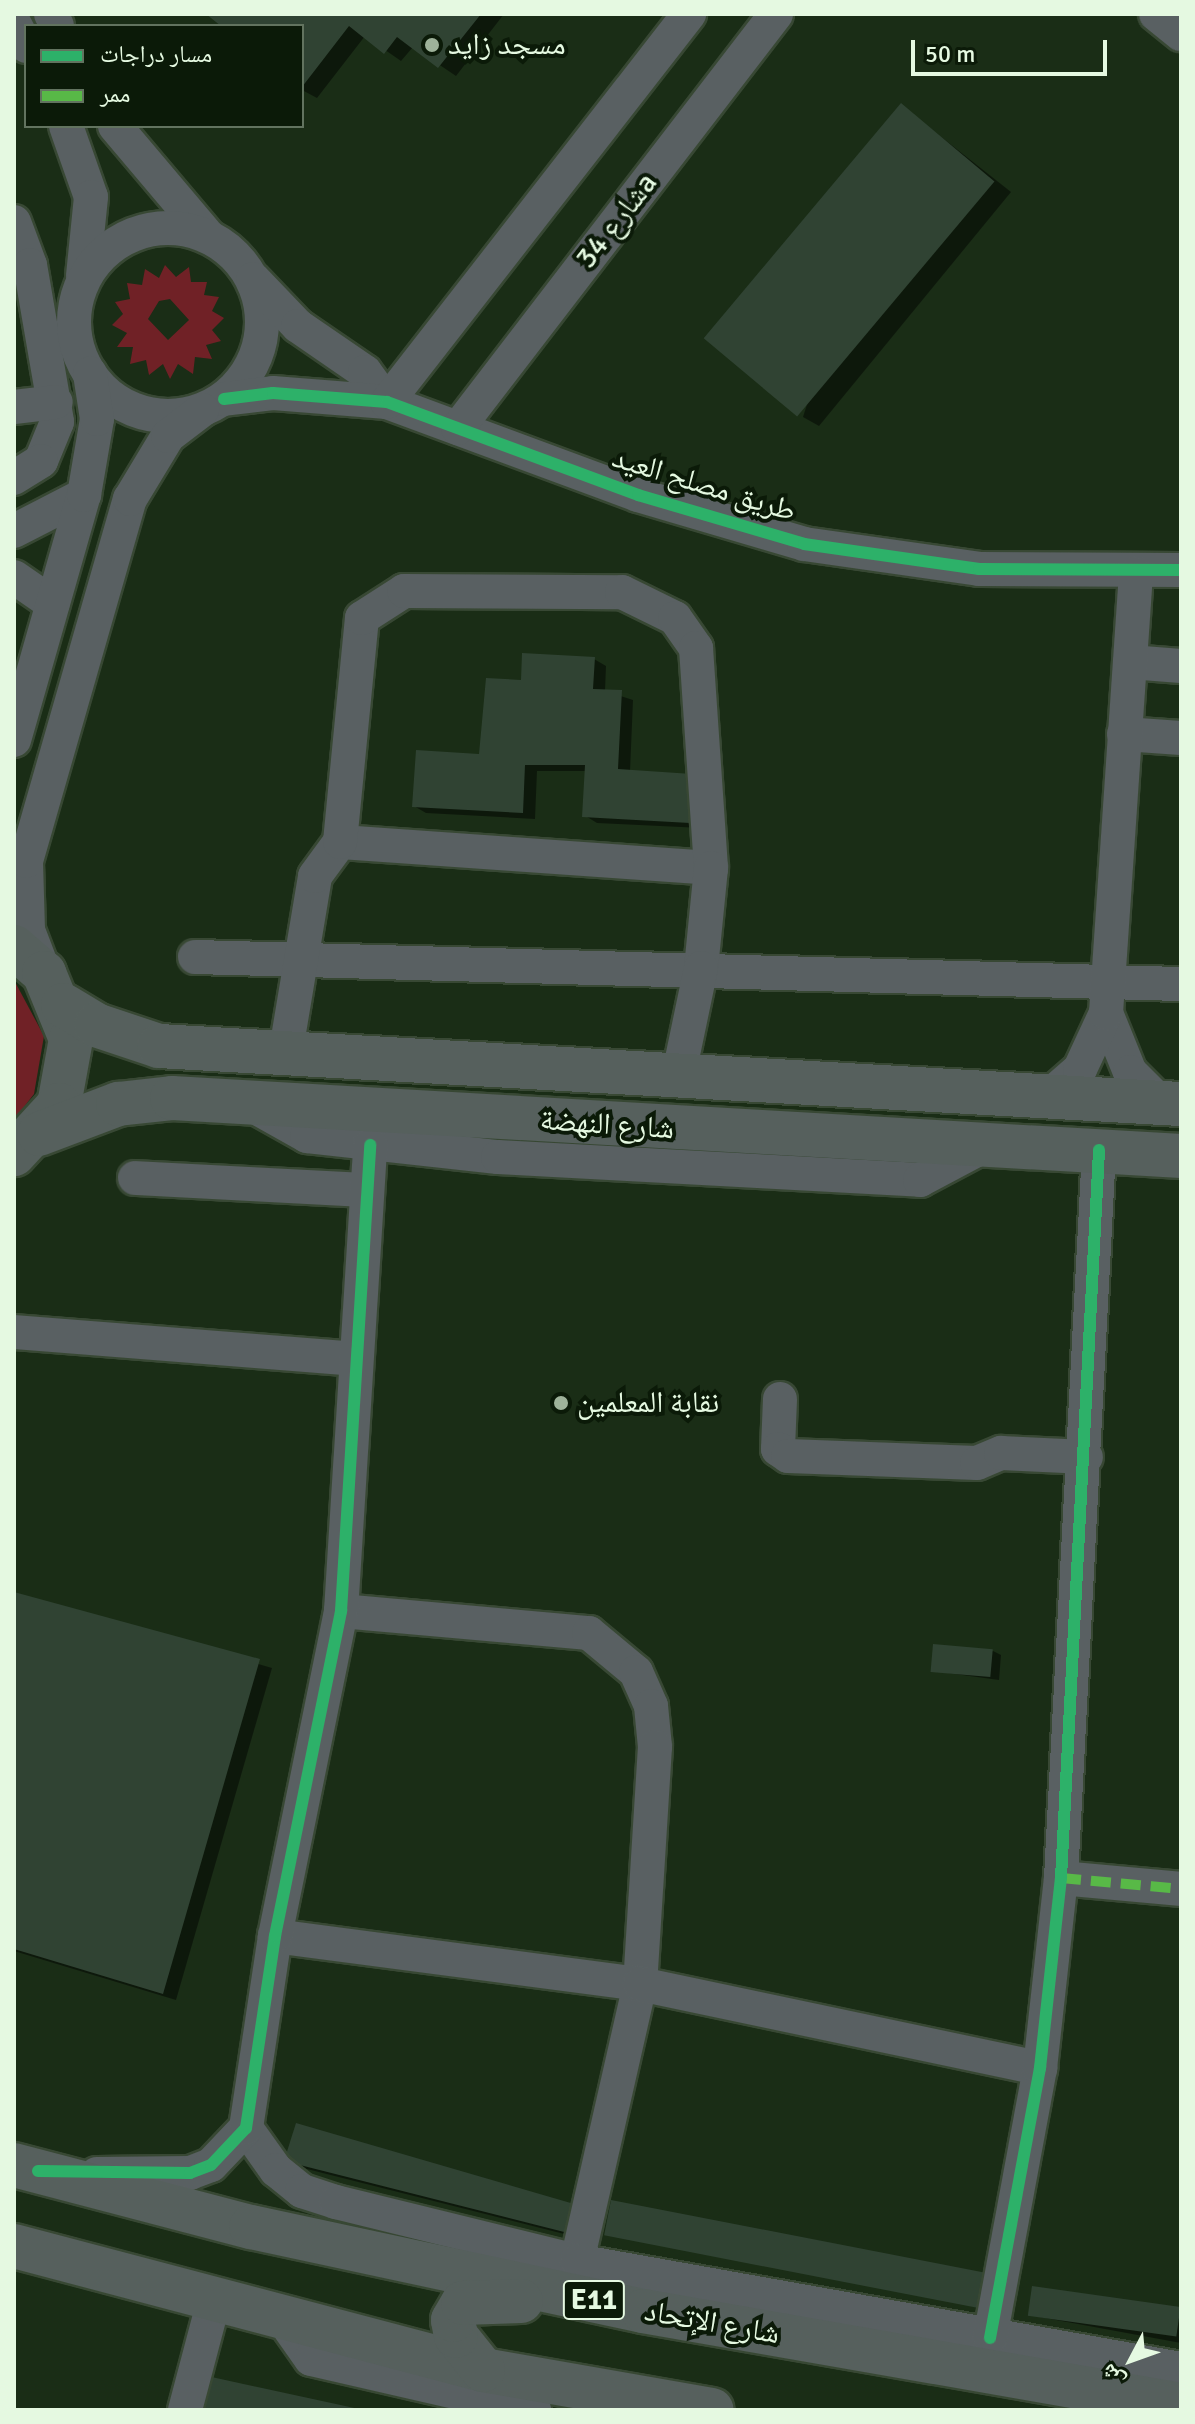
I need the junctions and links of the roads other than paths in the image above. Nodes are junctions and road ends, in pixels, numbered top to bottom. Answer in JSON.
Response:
{"nodes":[{"id":1,"x":689,"y":14,"type":"edge"},
{"id":2,"x":776,"y":14,"type":"edge"},
{"id":3,"x":1156,"y":14,"type":"edge"},
{"id":4,"x":14,"y":23,"type":"edge"},
{"id":5,"x":1181,"y":34,"type":"edge"},
{"id":6,"x":24,"y":42,"type":"edge"},
{"id":7,"x":67,"y":128,"type":"edge"},
{"id":8,"x":117,"y":128,"type":"edge"},
{"id":9,"x":14,"y":222,"type":"edge"},
{"id":10,"x":208,"y":236,"type":"junction"},
{"id":11,"x":22,"y":267,"type":"edge"},
{"id":12,"x":252,"y":278,"type":"junction"},
{"id":13,"x":81,"y":285,"type":"junction"},
{"id":14,"x":28,"y":334,"type":"edge"},
{"id":15,"x":90,"y":374,"type":"junction"},
{"id":16,"x":387,"y":402,"type":"junction"},
{"id":17,"x":213,"y":404,"type":"junction"},
{"id":18,"x":14,"y":407,"type":"edge"},
{"id":19,"x":56,"y":417,"type":"junction"},
{"id":20,"x":458,"y":428,"type":"junction"},
{"id":21,"x":14,"y":478,"type":"edge"},
{"id":22,"x":84,"y":495,"type":"junction"},
{"id":23,"x":14,"y":501,"type":"edge"},
{"id":24,"x":14,"y":531,"type":"edge"},
{"id":25,"x":1181,"y":570,"type":"edge"},
{"id":26,"x":1136,"y":574,"type":"junction"},
{"id":27,"x":14,"y":577,"type":"edge"},
{"id":28,"x":53,"y":604,"type":"junction"},
{"id":29,"x":1130,"y":662,"type":"junction"},
{"id":30,"x":1181,"y":666,"type":"edge"},
{"id":31,"x":1124,"y":734,"type":"junction"},
{"id":32,"x":1181,"y":738,"type":"edge"},
{"id":33,"x":14,"y":740,"type":"edge"},
{"id":34,"x":340,"y":842,"type":"junction"},
{"id":35,"x":711,"y":868,"type":"junction"},
{"id":36,"x":195,"y":957,"type":"dead end"},
{"id":37,"x":303,"y":957,"type":"junction"},
{"id":38,"x":701,"y":968,"type":"junction"},
{"id":39,"x":40,"y":975,"type":"edge"},
{"id":40,"x":1181,"y":984,"type":"edge"},
{"id":41,"x":1107,"y":996,"type":"junction"},
{"id":42,"x":286,"y":1050,"type":"junction"},
{"id":43,"x":679,"y":1073,"type":"junction"},
{"id":44,"x":1049,"y":1096,"type":"junction"},
{"id":45,"x":244,"y":1100,"type":"junction"},
{"id":46,"x":1171,"y":1103,"type":"edge"},
{"id":47,"x":27,"y":1144,"type":"edge"},
{"id":48,"x":370,"y":1145,"type":"junction"},
{"id":49,"x":986,"y":1145,"type":"junction"},
{"id":50,"x":1099,"y":1150,"type":"junction"},
{"id":51,"x":1181,"y":1156,"type":"edge"},
{"id":52,"x":135,"y":1178,"type":"dead end"},
{"id":53,"x":367,"y":1190,"type":"junction"},
{"id":54,"x":14,"y":1332,"type":"edge"},
{"id":55,"x":356,"y":1359,"type":"junction"},
{"id":56,"x":780,"y":1399,"type":"dead end"},
{"id":57,"x":1086,"y":1457,"type":"junction"},
{"id":58,"x":341,"y":1611,"type":"junction"},
{"id":59,"x":1061,"y":1878,"type":"junction"},
{"id":60,"x":1181,"y":1889,"type":"edge"},
{"id":61,"x":275,"y":1936,"type":"junction"},
{"id":62,"x":640,"y":1984,"type":"junction"},
{"id":63,"x":1040,"y":2068,"type":"junction"},
{"id":64,"x":246,"y":2128,"type":"junction"},
{"id":65,"x":26,"y":2168,"type":"edge"},
{"id":66,"x":336,"y":2202,"type":"junction"},
{"id":67,"x":251,"y":2227,"type":"junction"},
{"id":68,"x":14,"y":2246,"type":"edge"},
{"id":69,"x":577,"y":2261,"type":"junction"},
{"id":70,"x":214,"y":2300,"type":"junction"},
{"id":71,"x":643,"y":2311,"type":"junction"},
{"id":72,"x":282,"y":2318,"type":"junction"},
{"id":73,"x":990,"y":2338,"type":"junction"},
{"id":74,"x":1126,"y":2361,"type":"junction"},
{"id":75,"x":1181,"y":2369,"type":"edge"},
{"id":76,"x":483,"y":2370,"type":"junction"},
{"id":77,"x":1181,"y":2404,"type":"edge"},
{"id":78,"x":185,"y":2410,"type":"edge"},
{"id":79,"x":534,"y":2410,"type":"edge"},
{"id":80,"x":712,"y":2410,"type":"edge"}],
"edges":[{"from":1,"to":16,"type":"street"},
{"from":2,"to":20,"type":"street","name":"شارع 34a"},
{"from":3,"to":5,"type":"street"},
{"from":4,"to":6,"type":"street"},
{"from":7,"to":13,"type":"street"},
{"from":8,"to":10,"type":"street"},
{"from":9,"to":11,"type":"street"},
{"from":10,"to":12,"type":"street"},
{"from":10,"to":13,"type":"street"},
{"from":11,"to":14,"type":"street"},
{"from":12,"to":16,"type":"street"},
{"from":12,"to":17,"type":"street"},
{"from":13,"to":15,"type":"street"},
{"from":14,"to":19,"type":"street"},
{"from":15,"to":17,"type":"street"},
{"from":15,"to":22,"type":"street"},
{"from":16,"to":17,"type":"street","name":"طريق مصلح العيد"},
{"from":16,"to":20,"type":"street","name":"طريق مصلح العيد"},
{"from":17,"to":39,"type":"street"},
{"from":18,"to":19,"type":"street"},
{"from":19,"to":21,"type":"street"},
{"from":19,"to":23,"type":"street"},
{"from":20,"to":26,"type":"street","name":"طريق مصلح العيد"},
{"from":22,"to":24,"type":"street"},
{"from":22,"to":28,"type":"street"},
{"from":25,"to":26,"type":"street","name":"طريق مصلح العيد"},
{"from":26,"to":29,"type":"street"},
{"from":27,"to":28,"type":"street"},
{"from":28,"to":33,"type":"street"},
{"from":29,"to":30,"type":"street"},
{"from":29,"to":31,"type":"street"},
{"from":31,"to":32,"type":"street"},
{"from":31,"to":41,"type":"street"},
{"from":34,"to":35,"type":"street"},
{"from":34,"to":35,"type":"street"},
{"from":34,"to":37,"type":"street"},
{"from":35,"to":38,"type":"street"},
{"from":36,"to":37,"type":"street"},
{"from":37,"to":38,"type":"street"},
{"from":37,"to":42,"type":"street"},
{"from":38,"to":41,"type":"street"},
{"from":38,"to":43,"type":"street"},
{"from":39,"to":42,"type":"main road","name":"شارع النهضة"},
{"from":39,"to":47,"type":"main road"},
{"from":40,"to":41,"type":"street"},
{"from":41,"to":44,"type":"street"},
{"from":41,"to":46,"type":"street"},
{"from":42,"to":43,"type":"main road","name":"شارع النهضة"},
{"from":43,"to":44,"type":"main road","name":"شارع النهضة"},
{"from":44,"to":46,"type":"main road","name":"شارع النهضة"},
{"from":45,"to":47,"type":"main road","name":"شارع النهضة"},
{"from":45,"to":48,"type":"street"},
{"from":45,"to":49,"type":"main road","name":"شارع النهضة"},
{"from":48,"to":49,"type":"street"},
{"from":48,"to":53,"type":"street"},
{"from":49,"to":50,"type":"main road","name":"شارع النهضة"},
{"from":50,"to":51,"type":"main road","name":"شارع النهضة"},
{"from":50,"to":57,"type":"street"},
{"from":52,"to":53,"type":"street"},
{"from":53,"to":55,"type":"street"},
{"from":54,"to":55,"type":"street"},
{"from":55,"to":58,"type":"street"},
{"from":56,"to":57,"type":"street"},
{"from":57,"to":59,"type":"street"},
{"from":58,"to":61,"type":"street"},
{"from":58,"to":62,"type":"street"},
{"from":59,"to":60,"type":"street"},
{"from":59,"to":63,"type":"street"},
{"from":61,"to":62,"type":"street"},
{"from":61,"to":64,"type":"street"},
{"from":62,"to":63,"type":"street"},
{"from":62,"to":69,"type":"street"},
{"from":63,"to":73,"type":"street"},
{"from":64,"to":65,"type":"street"},
{"from":64,"to":66,"type":"street"},
{"from":65,"to":67,"type":"main road","name":"شارع الإتحاد","number":"E11"},
{"from":66,"to":67,"type":"street"},
{"from":66,"to":69,"type":"street"},
{"from":67,"to":71,"type":"main road","name":"شارع الإتحاد","number":"E11"},
{"from":68,"to":70,"type":"main road"},
{"from":69,"to":73,"type":"street"},
{"from":70,"to":72,"type":"main road"},
{"from":70,"to":78,"type":"street"},
{"from":71,"to":76,"type":"main road"},
{"from":71,"to":77,"type":"main road","name":"شارع الإتحاد","number":"E11"},
{"from":72,"to":76,"type":"main road"},
{"from":72,"to":79,"type":"street"},
{"from":73,"to":74,"type":"street"},
{"from":74,"to":75,"type":"street"},
{"from":74,"to":77,"type":"street"},
{"from":76,"to":80,"type":"main road"}]}
